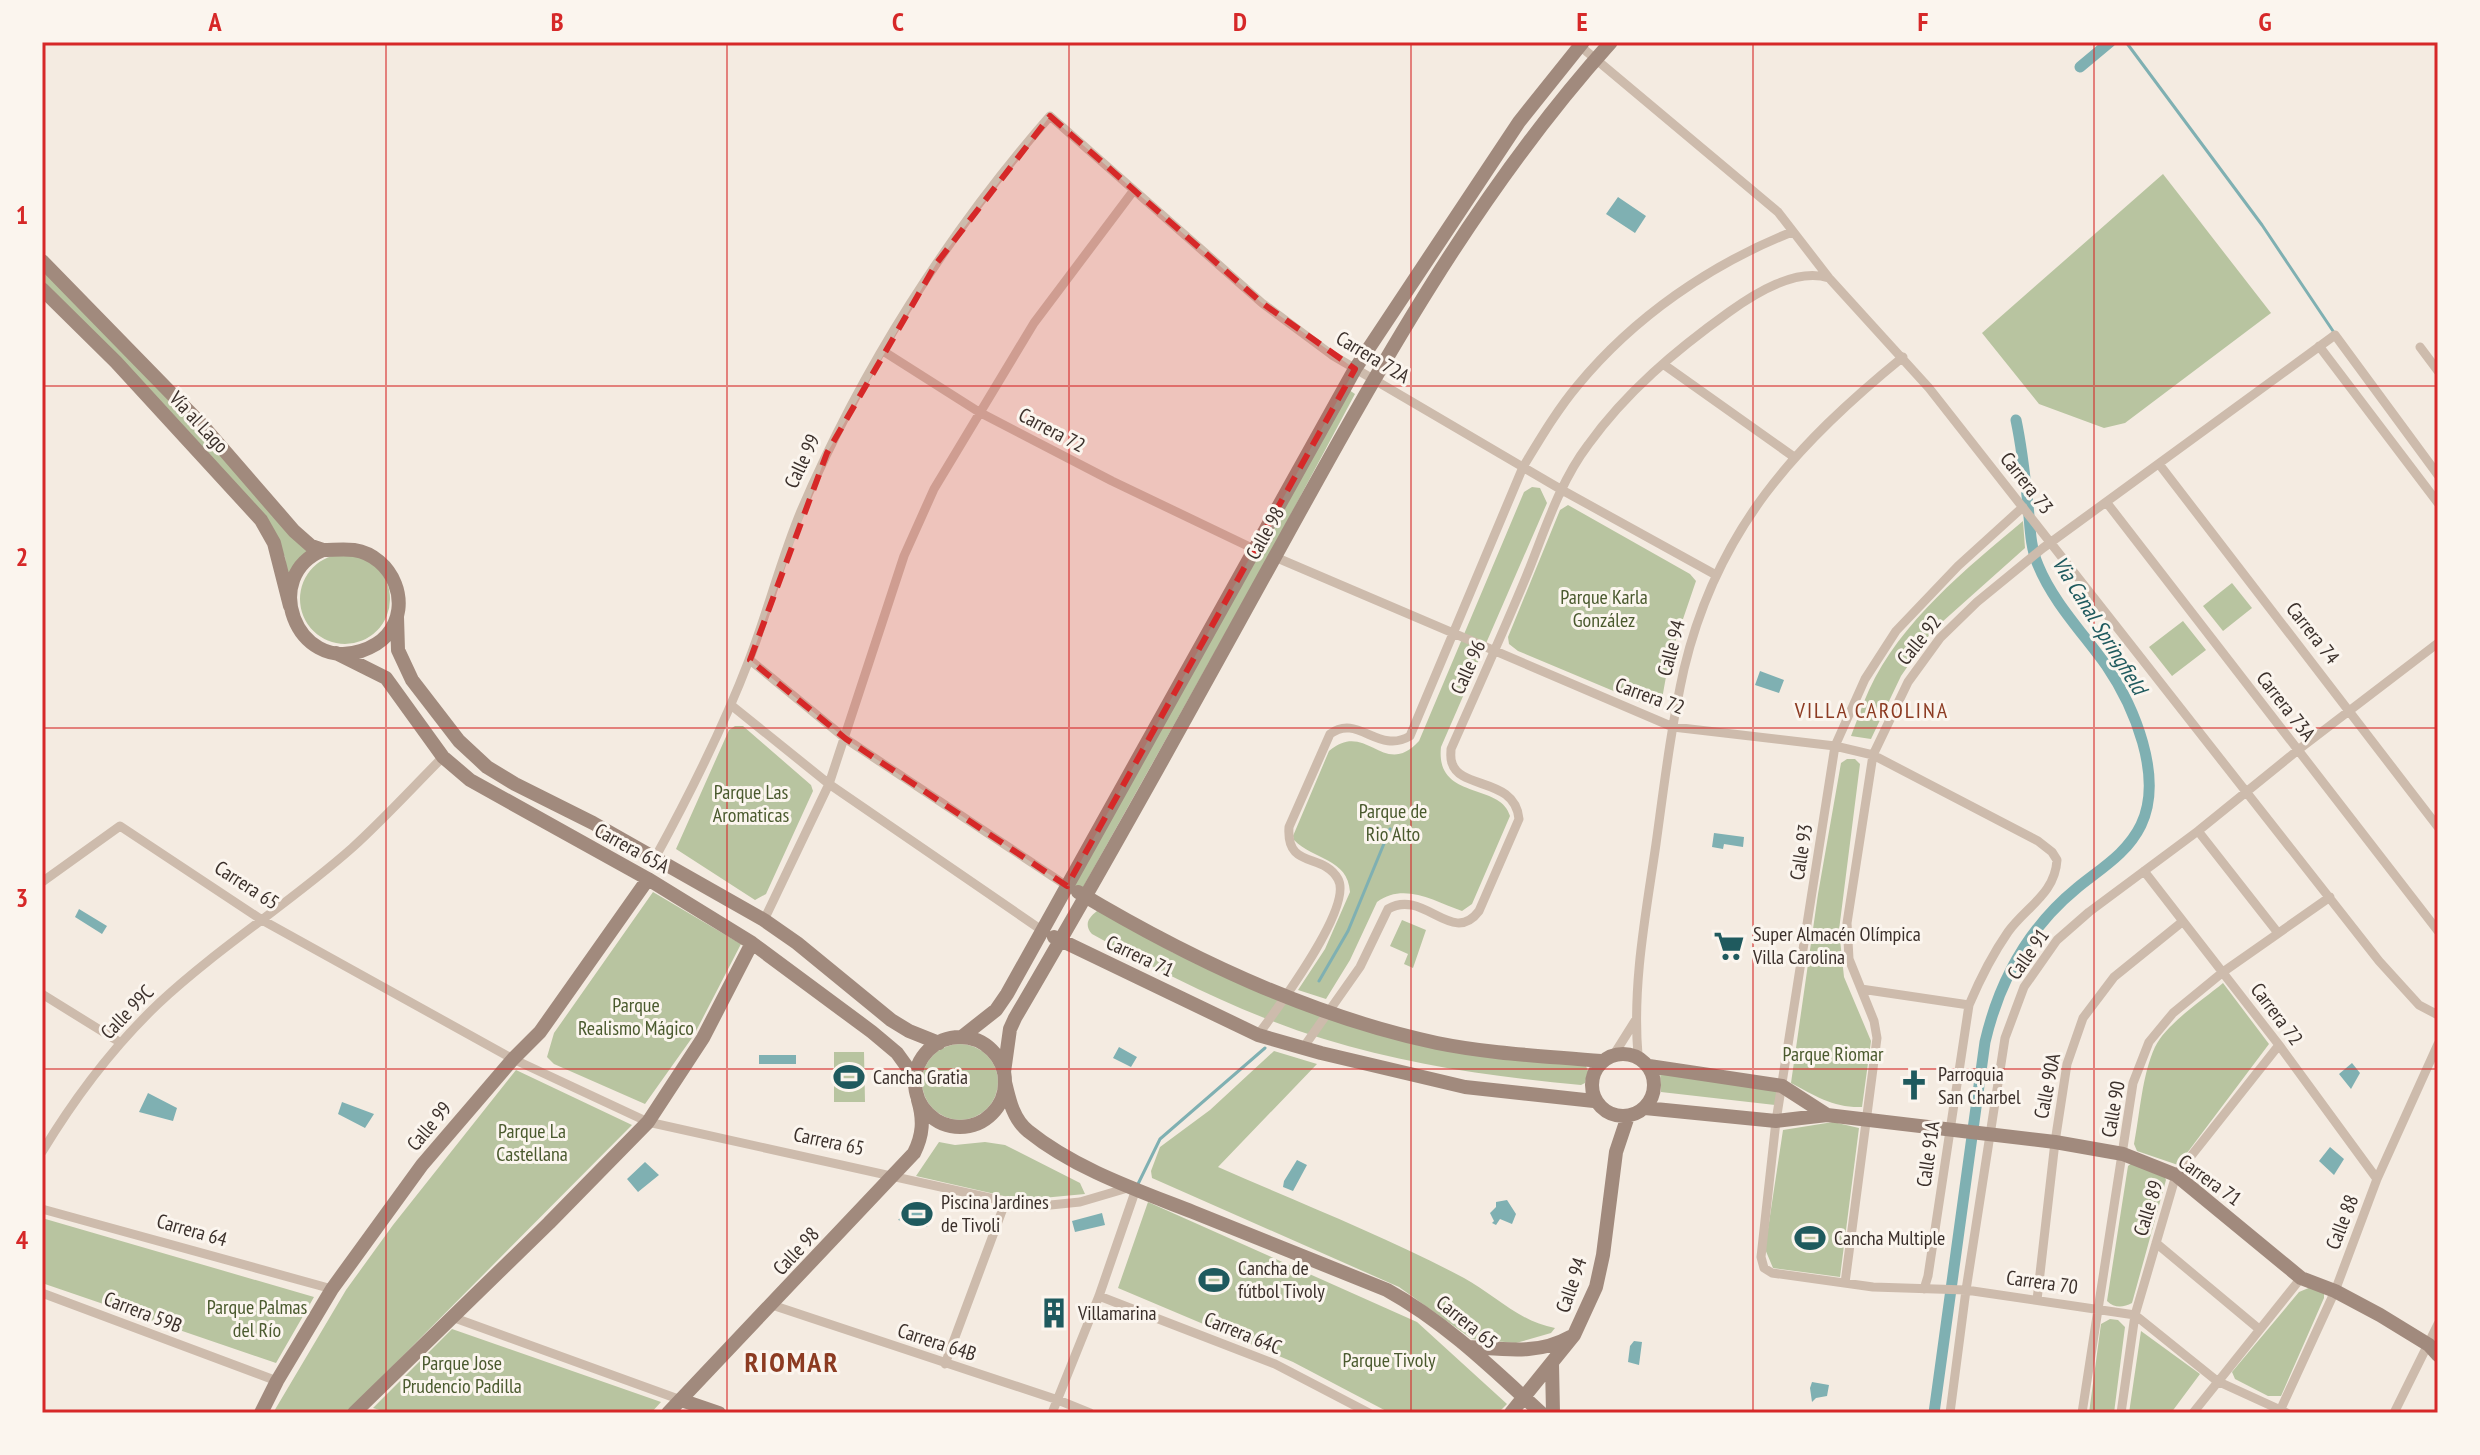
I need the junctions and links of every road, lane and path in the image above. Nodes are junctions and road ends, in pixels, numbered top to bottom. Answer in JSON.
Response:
{"nodes":[{"id":1,"x":1611,"y":42,"type":"edge"},
{"id":2,"x":1582,"y":44,"type":"edge"},
{"id":3,"x":1596,"y":59,"type":"junction"},
{"id":4,"x":1050,"y":116,"type":"joint"},
{"id":5,"x":1134,"y":190,"type":"junction"},
{"id":6,"x":1792,"y":232,"type":"junction"},
{"id":7,"x":42,"y":261,"type":"edge"},
{"id":8,"x":1829,"y":278,"type":"junction"},
{"id":9,"x":42,"y":289,"type":"edge"},
{"id":10,"x":2319,"y":346,"type":"junction"},
{"id":11,"x":2420,"y":347,"type":"dead end"},
{"id":12,"x":883,"y":351,"type":"junction"},
{"id":13,"x":1903,"y":357,"type":"junction"},
{"id":14,"x":1663,"y":364,"type":"junction"},
{"id":15,"x":1355,"y":369,"type":"junction"},
{"id":16,"x":2438,"y":371,"type":"edge"},
{"id":17,"x":1373,"y":379,"type":"junction"},
{"id":18,"x":979,"y":412,"type":"junction"},
{"id":19,"x":1794,"y":457,"type":"junction"},
{"id":20,"x":2159,"y":464,"type":"junction"},
{"id":21,"x":1523,"y":467,"type":"junction"},
{"id":22,"x":2438,"y":476,"type":"edge"},
{"id":23,"x":2425,"y":486,"type":"junction"},
{"id":24,"x":1562,"y":490,"type":"junction"},
{"id":25,"x":2107,"y":503,"type":"junction"},
{"id":26,"x":2438,"y":503,"type":"edge"},
{"id":27,"x":2024,"y":509,"type":"junction"},
{"id":28,"x":2047,"y":545,"type":"junction"},
{"id":29,"x":1254,"y":549,"type":"junction"},
{"id":30,"x":323,"y":550,"type":"junction"},
{"id":31,"x":1275,"y":557,"type":"junction"},
{"id":32,"x":1716,"y":575,"type":"junction"},
{"id":33,"x":290,"y":606,"type":"junction"},
{"id":34,"x":397,"y":617,"type":"junction"},
{"id":35,"x":1453,"y":633,"type":"junction"},
{"id":36,"x":2438,"y":643,"type":"edge"},
{"id":37,"x":1494,"y":651,"type":"junction"},
{"id":38,"x":336,"y":653,"type":"junction"},
{"id":39,"x":750,"y":660,"type":"junction"},
{"id":40,"x":731,"y":705,"type":"junction"},
{"id":41,"x":2351,"y":711,"type":"junction"},
{"id":42,"x":1673,"y":727,"type":"junction"},
{"id":43,"x":846,"y":739,"type":"junction"},
{"id":44,"x":1835,"y":746,"type":"junction"},
{"id":45,"x":2298,"y":750,"type":"junction"},
{"id":46,"x":1873,"y":755,"type":"junction"},
{"id":47,"x":443,"y":757,"type":"junction"},
{"id":48,"x":829,"y":784,"type":"junction"},
{"id":49,"x":2247,"y":790,"type":"junction"},
{"id":50,"x":2438,"y":827,"type":"edge"},
{"id":51,"x":2198,"y":831,"type":"junction"},
{"id":52,"x":655,"y":858,"type":"junction"},
{"id":53,"x":2057,"y":860,"type":"joint"},
{"id":54,"x":2144,"y":871,"type":"junction"},
{"id":55,"x":648,"y":879,"type":"junction"},
{"id":56,"x":42,"y":882,"type":"edge"},
{"id":57,"x":1067,"y":886,"type":"junction"},
{"id":58,"x":1085,"y":896,"type":"junction"},
{"id":59,"x":2330,"y":897,"type":"junction"},
{"id":60,"x":262,"y":920,"type":"junction"},
{"id":61,"x":764,"y":920,"type":"junction"},
{"id":62,"x":2182,"y":922,"type":"junction"},
{"id":63,"x":1043,"y":931,"type":"junction"},
{"id":64,"x":2438,"y":931,"type":"edge"},
{"id":65,"x":2278,"y":933,"type":"junction"},
{"id":66,"x":1061,"y":940,"type":"junction"},
{"id":67,"x":752,"y":943,"type":"junction"},
{"id":68,"x":2223,"y":972,"type":"junction"},
{"id":69,"x":1861,"y":989,"type":"junction"},
{"id":70,"x":42,"y":994,"type":"edge"},
{"id":71,"x":1286,"y":996,"type":"junction"},
{"id":72,"x":1969,"y":1005,"type":"junction"},
{"id":73,"x":1326,"y":1013,"type":"junction"},
{"id":74,"x":2438,"y":1015,"type":"edge"},
{"id":75,"x":1635,"y":1021,"type":"junction"},
{"id":76,"x":1258,"y":1035,"type":"junction"},
{"id":77,"x":963,"y":1036,"type":"junction"},
{"id":78,"x":121,"y":1043,"type":"junction"},
{"id":79,"x":939,"y":1043,"type":"junction"},
{"id":80,"x":2438,"y":1044,"type":"edge"},
{"id":81,"x":2279,"y":1045,"type":"junction"},
{"id":82,"x":1303,"y":1048,"type":"junction"},
{"id":83,"x":513,"y":1059,"type":"junction"},
{"id":84,"x":1607,"y":1059,"type":"junction"},
{"id":85,"x":1643,"y":1060,"type":"junction"},
{"id":86,"x":1004,"y":1077,"type":"junction"},
{"id":87,"x":915,"y":1078,"type":"junction"},
{"id":88,"x":1782,"y":1086,"type":"junction"},
{"id":89,"x":918,"y":1100,"type":"junction"},
{"id":90,"x":1600,"y":1106,"type":"junction"},
{"id":91,"x":1645,"y":1108,"type":"junction"},
{"id":92,"x":1827,"y":1115,"type":"junction"},
{"id":93,"x":1628,"y":1116,"type":"junction"},
{"id":94,"x":1776,"y":1121,"type":"junction"},
{"id":95,"x":1868,"y":1121,"type":"junction"},
{"id":96,"x":648,"y":1122,"type":"junction"},
{"id":97,"x":1955,"y":1130,"type":"junction"},
{"id":98,"x":1985,"y":1133,"type":"junction"},
{"id":99,"x":2055,"y":1142,"type":"junction"},
{"id":100,"x":42,"y":1152,"type":"edge"},
{"id":101,"x":1616,"y":1152,"type":"junction"},
{"id":102,"x":2123,"y":1154,"type":"junction"},
{"id":103,"x":894,"y":1175,"type":"junction"},
{"id":104,"x":2176,"y":1175,"type":"junction"},
{"id":105,"x":2377,"y":1179,"type":"junction"},
{"id":106,"x":1133,"y":1188,"type":"junction"},
{"id":107,"x":1005,"y":1203,"type":"junction"},
{"id":108,"x":42,"y":1209,"type":"edge"},
{"id":109,"x":2156,"y":1243,"type":"junction"},
{"id":110,"x":1764,"y":1268,"type":"joint"},
{"id":111,"x":2301,"y":1278,"type":"junction"},
{"id":112,"x":1845,"y":1283,"type":"junction"},
{"id":113,"x":332,"y":1289,"type":"junction"},
{"id":114,"x":1924,"y":1289,"type":"junction"},
{"id":115,"x":1961,"y":1289,"type":"junction"},
{"id":116,"x":2335,"y":1291,"type":"junction"},
{"id":117,"x":42,"y":1293,"type":"edge"},
{"id":118,"x":1099,"y":1296,"type":"junction"},
{"id":119,"x":2037,"y":1300,"type":"junction"},
{"id":120,"x":772,"y":1305,"type":"junction"},
{"id":121,"x":2099,"y":1309,"type":"junction"},
{"id":122,"x":2135,"y":1315,"type":"junction"},
{"id":123,"x":452,"y":1317,"type":"junction"},
{"id":124,"x":2438,"y":1324,"type":"edge"},
{"id":125,"x":2259,"y":1329,"type":"junction"},
{"id":126,"x":1574,"y":1335,"type":"junction"},
{"id":127,"x":1469,"y":1347,"type":"junction"},
{"id":128,"x":1510,"y":1349,"type":"junction"},
{"id":129,"x":2433,"y":1350,"type":"edge"},
{"id":130,"x":945,"y":1364,"type":"junction"},
{"id":131,"x":1552,"y":1364,"type":"junction"},
{"id":132,"x":1500,"y":1376,"type":"junction"},
{"id":133,"x":277,"y":1381,"type":"junction"},
{"id":134,"x":2217,"y":1381,"type":"junction"},
{"id":135,"x":1524,"y":1398,"type":"junction"},
{"id":136,"x":681,"y":1400,"type":"junction"},
{"id":137,"x":1058,"y":1400,"type":"junction"},
{"id":138,"x":2282,"y":1412,"type":"edge"},
{"id":139,"x":261,"y":1413,"type":"edge"},
{"id":140,"x":354,"y":1413,"type":"edge"},
{"id":141,"x":668,"y":1413,"type":"edge"},
{"id":142,"x":719,"y":1413,"type":"edge"},
{"id":143,"x":1052,"y":1413,"type":"edge"},
{"id":144,"x":1090,"y":1413,"type":"edge"},
{"id":145,"x":1369,"y":1413,"type":"edge"},
{"id":146,"x":1511,"y":1413,"type":"edge"},
{"id":147,"x":1541,"y":1413,"type":"edge"},
{"id":148,"x":1553,"y":1413,"type":"edge"},
{"id":149,"x":1950,"y":1413,"type":"edge"},
{"id":150,"x":2082,"y":1413,"type":"edge"},
{"id":151,"x":2121,"y":1413,"type":"edge"},
{"id":152,"x":2193,"y":1413,"type":"edge"},
{"id":153,"x":2394,"y":1413,"type":"edge"}],
"edges":[{"from":1,"to":3,"type":"street","name":"Calle 98"},
{"from":2,"to":3,"type":"street","name":"Carrera 73"},
{"from":2,"to":15,"type":"street","name":"Calle 98"},
{"from":3,"to":6,"type":"street","name":"Carrera 73"},
{"from":3,"to":17,"type":"street","name":"Calle 98"},
{"from":4,"to":5,"type":"street","name":"Carrera 72A"},
{"from":4,"to":12,"type":"street","name":"Calle 99"},
{"from":5,"to":15,"type":"street","name":"Carrera 72A"},
{"from":5,"to":18,"type":"street"},
{"from":6,"to":8,"type":"street","name":"Carrera 73"},
{"from":6,"to":21,"type":"street","name":"Calle 96"},
{"from":7,"to":30,"type":"street","name":"Vía al Lago"},
{"from":8,"to":13,"type":"street","name":"Carrera 73"},
{"from":8,"to":14,"type":"street","name":"Calle 96"},
{"from":9,"to":33,"type":"street","name":"Vía al Lago"},
{"from":10,"to":20,"type":"street","name":"Calle 92"},
{"from":10,"to":22,"type":"street","name":"Calle 92"},
{"from":10,"to":23,"type":"street"},
{"from":11,"to":16,"type":"street"},
{"from":12,"to":18,"type":"street","name":"Carrera 72"},
{"from":12,"to":39,"type":"street","name":"Calle 99"},
{"from":13,"to":19,"type":"street","name":"Calle 94"},
{"from":13,"to":27,"type":"street","name":"Carrera 73"},
{"from":14,"to":19,"type":"street"},
{"from":14,"to":24,"type":"street","name":"Calle 96"},
{"from":15,"to":17,"type":"street","name":"Carrera 72A"},
{"from":15,"to":29,"type":"street","name":"Calle 98"},
{"from":17,"to":21,"type":"street","name":"Carrera 72A"},
{"from":17,"to":31,"type":"street","name":"Calle 98"},
{"from":18,"to":29,"type":"street","name":"Carrera 72"},
{"from":18,"to":43,"type":"street"},
{"from":19,"to":32,"type":"street","name":"Calle 94"},
{"from":20,"to":25,"type":"street","name":"Calle 92"},
{"from":20,"to":41,"type":"street","name":"Carrera 74"},
{"from":21,"to":24,"type":"street","name":"Carrera 72A"},
{"from":21,"to":35,"type":"street","name":"Calle 96"},
{"from":22,"to":23,"type":"street"},
{"from":23,"to":26,"type":"street"},
{"from":24,"to":32,"type":"street","name":"Carrera 72A"},
{"from":24,"to":37,"type":"street","name":"Calle 96"},
{"from":25,"to":28,"type":"street","name":"Calle 92"},
{"from":25,"to":45,"type":"street","name":"Carrera 73A"},
{"from":27,"to":28,"type":"street","name":"Carrera 73"},
{"from":27,"to":44,"type":"street","name":"Calle 93"},
{"from":28,"to":46,"type":"street","name":"Calle 92"},
{"from":28,"to":49,"type":"street","name":"Carrera 73"},
{"from":29,"to":57,"type":"street","name":"Calle 98"},
{"from":30,"to":33,"type":"street"},
{"from":30,"to":34,"type":"street"},
{"from":31,"to":35,"type":"street","name":"Carrera 72"},
{"from":31,"to":58,"type":"street","name":"Calle 98"},
{"from":32,"to":42,"type":"street","name":"Calle 94"},
{"from":33,"to":38,"type":"street"},
{"from":34,"to":38,"type":"street"},
{"from":34,"to":52,"type":"street","name":"Carrera 65A"},
{"from":35,"to":37,"type":"street","name":"Carrera 72"},
{"from":35,"to":71,"type":"street","name":"Calle 96"},
{"from":36,"to":41,"type":"street","name":"Calle 91"},
{"from":37,"to":42,"type":"street","name":"Carrera 72"},
{"from":37,"to":73,"type":"street","name":"Calle 96"},
{"from":38,"to":47,"type":"street","name":"Carrera 65A"},
{"from":39,"to":40,"type":"street","name":"Calle 99"},
{"from":39,"to":43,"type":"street","name":"Carrera 71"},
{"from":40,"to":48,"type":"street","name":"Carrera 71"},
{"from":40,"to":52,"type":"street","name":"Calle 99"},
{"from":41,"to":45,"type":"street","name":"Calle 91"},
{"from":41,"to":50,"type":"street","name":"Carrera 74"},
{"from":42,"to":44,"type":"street","name":"Carrera 72"},
{"from":42,"to":75,"type":"street","name":"Calle 94"},
{"from":43,"to":48,"type":"street"},
{"from":43,"to":57,"type":"street","name":"Carrera 71"},
{"from":44,"to":46,"type":"street","name":"Carrera 72"},
{"from":44,"to":88,"type":"street","name":"Calle 93"},
{"from":45,"to":49,"type":"street","name":"Calle 91"},
{"from":45,"to":64,"type":"street","name":"Carrera 73A"},
{"from":46,"to":53,"type":"street","name":"Carrera 72"},
{"from":46,"to":69,"type":"street","name":"Calle 92"},
{"from":47,"to":55,"type":"street","name":"Carrera 65A"},
{"from":47,"to":60,"type":"street","name":"Calle 99C"},
{"from":48,"to":61,"type":"street"},
{"from":48,"to":63,"type":"street","name":"Carrera 71"},
{"from":49,"to":51,"type":"street","name":"Calle 91"},
{"from":49,"to":59,"type":"street","name":"Carrera 73"},
{"from":51,"to":54,"type":"street","name":"Calle 91"},
{"from":51,"to":65,"type":"street"},
{"from":52,"to":61,"type":"street","name":"Carrera 65A"},
{"from":53,"to":72,"type":"street","name":"Calle 91A"},
{"from":54,"to":62,"type":"street","name":"Carrera 72"},
{"from":54,"to":98,"type":"street","name":"Calle 91"},
{"from":55,"to":67,"type":"street","name":"Carrera 65A"},
{"from":55,"to":83,"type":"street","name":"Calle 99"},
{"from":56,"to":60,"type":"street","name":"Carrera 65"},
{"from":57,"to":58,"type":"street","name":"Carrera 71"},
{"from":57,"to":63,"type":"street","name":"Calle 98"},
{"from":58,"to":66,"type":"street","name":"Calle 98"},
{"from":58,"to":71,"type":"street","name":"Carrera 71"},
{"from":59,"to":65,"type":"street","name":"Calle 90"},
{"from":59,"to":74,"type":"street","name":"Carrera 73"},
{"from":60,"to":78,"type":"street","name":"Calle 99C"},
{"from":60,"to":83,"type":"street","name":"Carrera 65"},
{"from":61,"to":79,"type":"street","name":"Carrera 65A"},
{"from":62,"to":68,"type":"street","name":"Carrera 72"},
{"from":62,"to":99,"type":"street","name":"Calle 90A"},
{"from":63,"to":66,"type":"street","name":"Carrera 71"},
{"from":63,"to":77,"type":"street","name":"Calle 98"},
{"from":65,"to":68,"type":"street","name":"Calle 90"},
{"from":66,"to":76,"type":"street","name":"Carrera 71"},
{"from":66,"to":86,"type":"street","name":"Calle 98"},
{"from":67,"to":87,"type":"street","name":"Carrera 65A"},
{"from":67,"to":96,"type":"street"},
{"from":68,"to":81,"type":"street","name":"Carrera 72"},
{"from":68,"to":102,"type":"street","name":"Calle 90"},
{"from":69,"to":72,"type":"street"},
{"from":69,"to":95,"type":"street","name":"Calle 92"},
{"from":70,"to":78,"type":"street"},
{"from":71,"to":73,"type":"street","name":"Carrera 71"},
{"from":71,"to":76,"type":"street","name":"Calle 96"},
{"from":72,"to":97,"type":"street","name":"Calle 91A"},
{"from":73,"to":82,"type":"street","name":"Calle 96"},
{"from":73,"to":84,"type":"street","name":"Carrera 71"},
{"from":75,"to":84,"type":"street","name":"Calle 94"},
{"from":75,"to":85,"type":"street","name":"Calle 94"},
{"from":76,"to":82,"type":"street","name":"Carrera 71"},
{"from":77,"to":79,"type":"street"},
{"from":77,"to":86,"type":"street"},
{"from":78,"to":100,"type":"street","name":"Calle 99C"},
{"from":79,"to":87,"type":"street"},
{"from":80,"to":105,"type":"street","name":"Calle 88"},
{"from":81,"to":104,"type":"street","name":"Calle 89"},
{"from":81,"to":105,"type":"street","name":"Carrera 72"},
{"from":82,"to":90,"type":"street","name":"Carrera 71"},
{"from":83,"to":96,"type":"street","name":"Carrera 65"},
{"from":83,"to":113,"type":"street","name":"Calle 99"},
{"from":84,"to":85,"type":"street"},
{"from":84,"to":90,"type":"street"},
{"from":85,"to":88,"type":"street","name":"Carrera 71"},
{"from":85,"to":91,"type":"street"},
{"from":86,"to":89,"type":"street"},
{"from":86,"to":106,"type":"street"},
{"from":87,"to":89,"type":"street"},
{"from":88,"to":92,"type":"street","name":"Carrera 71"},
{"from":88,"to":94,"type":"street","name":"Calle 93"},
{"from":89,"to":103,"type":"street","name":"Calle 98"},
{"from":90,"to":93,"type":"street"},
{"from":90,"to":101,"type":"street","name":"Calle 94"},
{"from":91,"to":93,"type":"street"},
{"from":91,"to":94,"type":"street","name":"Carrera 71"},
{"from":92,"to":94,"type":"street","name":"Carrera 71"},
{"from":92,"to":95,"type":"street","name":"Carrera 71"},
{"from":93,"to":101,"type":"street","name":"Calle 94"},
{"from":94,"to":110,"type":"street","name":"Calle 93"},
{"from":95,"to":97,"type":"street","name":"Carrera 71"},
{"from":95,"to":112,"type":"street","name":"Calle 92"},
{"from":96,"to":103,"type":"street","name":"Carrera 65"},
{"from":96,"to":123,"type":"street"},
{"from":97,"to":98,"type":"street","name":"Carrera 71"},
{"from":97,"to":114,"type":"street","name":"Calle 91A"},
{"from":98,"to":99,"type":"street","name":"Carrera 71"},
{"from":98,"to":115,"type":"street","name":"Calle 91"},
{"from":99,"to":102,"type":"street","name":"Carrera 71"},
{"from":99,"to":119,"type":"street","name":"Calle 90A"},
{"from":101,"to":126,"type":"street","name":"Calle 94"},
{"from":102,"to":104,"type":"street","name":"Carrera 71"},
{"from":102,"to":121,"type":"street","name":"Calle 90"},
{"from":103,"to":107,"type":"street","name":"Carrera 65"},
{"from":103,"to":120,"type":"street","name":"Calle 98"},
{"from":104,"to":109,"type":"street","name":"Calle 89"},
{"from":104,"to":111,"type":"street","name":"Carrera 71"},
{"from":105,"to":116,"type":"street","name":"Calle 88"},
{"from":106,"to":107,"type":"street","name":"Carrera 65"},
{"from":106,"to":118,"type":"street"},
{"from":106,"to":127,"type":"street","name":"Carrera 65"},
{"from":107,"to":130,"type":"street"},
{"from":108,"to":113,"type":"street","name":"Carrera 64"},
{"from":109,"to":122,"type":"street","name":"Calle 89"},
{"from":109,"to":125,"type":"street"},
{"from":110,"to":112,"type":"street","name":"Carrera 70"},
{"from":111,"to":116,"type":"street","name":"Carrera 71"},
{"from":111,"to":125,"type":"street"},
{"from":112,"to":114,"type":"street","name":"Carrera 70"},
{"from":113,"to":133,"type":"street","name":"Calle 99"},
{"from":114,"to":115,"type":"street","name":"Carrera 70"},
{"from":115,"to":119,"type":"street","name":"Carrera 70"},
{"from":115,"to":149,"type":"street","name":"Calle 91"},
{"from":116,"to":129,"type":"street","name":"Carrera 71"},
{"from":116,"to":138,"type":"street","name":"Calle 88"},
{"from":117,"to":133,"type":"street","name":"Carrera 59B"},
{"from":118,"to":137,"type":"street"},
{"from":118,"to":145,"type":"street","name":"Carrera 64C"},
{"from":119,"to":121,"type":"street","name":"Carrera 70"},
{"from":120,"to":130,"type":"street","name":"Carrera 64B"},
{"from":120,"to":136,"type":"street","name":"Calle 98"},
{"from":121,"to":122,"type":"street","name":"Carrera 70"},
{"from":121,"to":150,"type":"street","name":"Calle 90"},
{"from":122,"to":134,"type":"street","name":"Carrera 70"},
{"from":122,"to":151,"type":"street","name":"Calle 89"},
{"from":123,"to":136,"type":"street"},
{"from":123,"to":140,"type":"street"},
{"from":124,"to":129,"type":"street"},
{"from":125,"to":134,"type":"street"},
{"from":126,"to":128,"type":"street","name":"Calle 94"},
{"from":126,"to":131,"type":"street","name":"Calle 94"},
{"from":127,"to":128,"type":"street","name":"Calle 94"},
{"from":127,"to":132,"type":"street","name":"Carrera 65"},
{"from":128,"to":132,"type":"street"},
{"from":129,"to":153,"type":"street"},
{"from":130,"to":137,"type":"street","name":"Carrera 64B"},
{"from":131,"to":135,"type":"street","name":"Calle 94"},
{"from":131,"to":148,"type":"street"},
{"from":132,"to":135,"type":"street","name":"Carrera 65"},
{"from":133,"to":139,"type":"street","name":"Calle 99"},
{"from":134,"to":138,"type":"street","name":"Carrera 70"},
{"from":134,"to":152,"type":"street"},
{"from":135,"to":146,"type":"street","name":"Calle 94"},
{"from":135,"to":147,"type":"street","name":"Carrera 65"},
{"from":136,"to":141,"type":"street","name":"Calle 98"},
{"from":136,"to":142,"type":"street"},
{"from":137,"to":143,"type":"street"},
{"from":137,"to":144,"type":"street","name":"Carrera 64B"}]}
